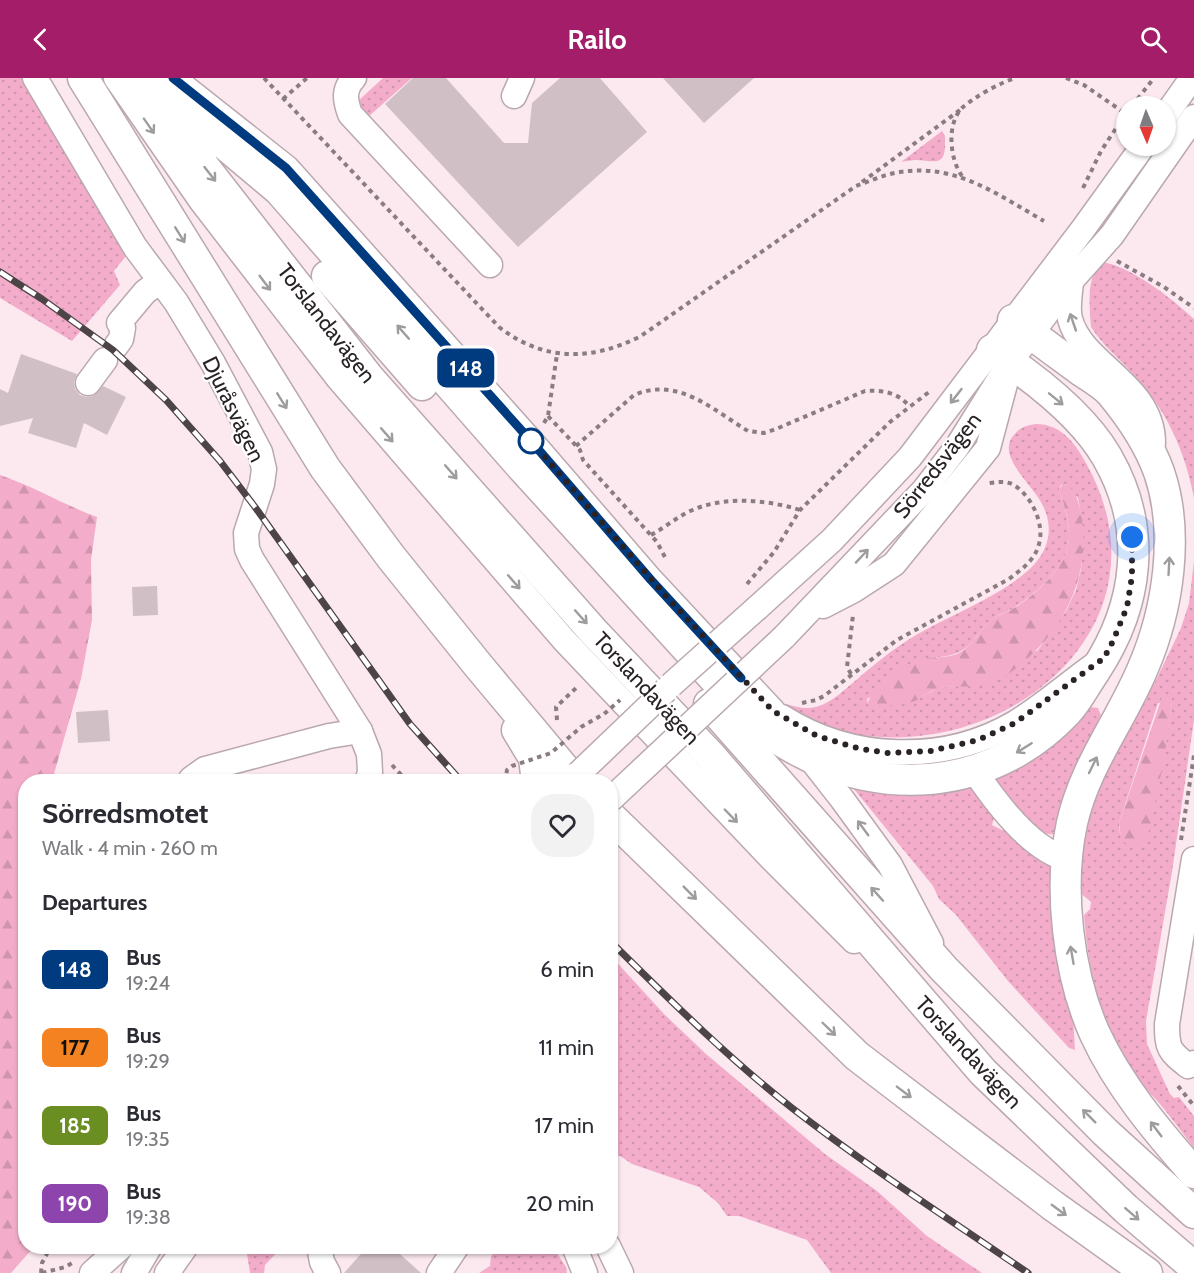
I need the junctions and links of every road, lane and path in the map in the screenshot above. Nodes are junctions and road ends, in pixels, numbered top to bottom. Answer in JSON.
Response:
{"nodes":[{"id":1,"x":35,"y":78,"type":"edge"},
{"id":2,"x":83,"y":78,"type":"edge"},
{"id":3,"x":116,"y":78,"type":"edge"},
{"id":4,"x":135,"y":78,"type":"edge"},
{"id":5,"x":167,"y":78,"type":"edge"},
{"id":6,"x":173,"y":78,"type":"edge"},
{"id":7,"x":264,"y":78,"type":"edge"},
{"id":8,"x":307,"y":78,"type":"edge"},
{"id":9,"x":354,"y":78,"type":"edge"},
{"id":10,"x":1016,"y":78,"type":"edge"},
{"id":11,"x":1066,"y":78,"type":"edge"},
{"id":12,"x":1154,"y":78,"type":"edge"},
{"id":13,"x":1192,"y":78,"type":"edge"},
{"id":14,"x":1140,"y":96,"type":"edge"},
{"id":15,"x":283,"y":99,"type":"junction"},
{"id":16,"x":1176,"y":101,"type":"edge"},
{"id":17,"x":1116,"y":107,"type":"edge"},
{"id":18,"x":961,"y":109,"type":"junction"},
{"id":19,"x":1194,"y":117,"type":"edge"},
{"id":20,"x":204,"y":127,"type":"junction"},
{"id":21,"x":1116,"y":128,"type":"edge"},
{"id":22,"x":1136,"y":156,"type":"edge"},
{"id":23,"x":964,"y":177,"type":"junction"},
{"id":24,"x":856,"y":186,"type":"junction"},
{"id":25,"x":1082,"y":190,"type":"dead end"},
{"id":26,"x":1044,"y":222,"type":"dead end"},
{"id":27,"x":1113,"y":258,"type":"dead end"},
{"id":28,"x":490,"y":265,"type":"dead end"},
{"id":29,"x":160,"y":281,"type":"junction"},
{"id":30,"x":1071,"y":281,"type":"junction"},
{"id":31,"x":1194,"y":308,"type":"edge"},
{"id":32,"x":1023,"y":328,"type":"junction"},
{"id":33,"x":557,"y":354,"type":"junction"},
{"id":34,"x":1001,"y":356,"type":"junction"},
{"id":35,"x":88,"y":383,"type":"dead end"},
{"id":36,"x":933,"y":388,"type":"dead end"},
{"id":37,"x":910,"y":406,"type":"junction"},
{"id":38,"x":549,"y":416,"type":"junction"},
{"id":39,"x":540,"y":431,"type":"dead end"},
{"id":40,"x":576,"y":446,"type":"junction"},
{"id":41,"x":1153,"y":458,"type":"junction"},
{"id":42,"x":986,"y":484,"type":"dead end"},
{"id":43,"x":800,"y":510,"type":"junction"},
{"id":44,"x":651,"y":535,"type":"junction"},
{"id":45,"x":671,"y":569,"type":"dead end"},
{"id":46,"x":749,"y":599,"type":"junction"},
{"id":47,"x":853,"y":612,"type":"dead end"},
{"id":48,"x":1104,"y":658,"type":"junction"},
{"id":49,"x":851,"y":674,"type":"junction"},
{"id":50,"x":621,"y":699,"type":"dead end"},
{"id":51,"x":783,"y":707,"type":"junction"},
{"id":52,"x":360,"y":731,"type":"junction"},
{"id":53,"x":807,"y":756,"type":"junction"},
{"id":54,"x":541,"y":764,"type":"edge"},
{"id":55,"x":974,"y":770,"type":"junction"},
{"id":56,"x":198,"y":774,"type":"edge"},
{"id":57,"x":369,"y":774,"type":"edge"},
{"id":58,"x":506,"y":774,"type":"edge"},
{"id":59,"x":560,"y":774,"type":"edge"},
{"id":60,"x":580,"y":774,"type":"edge"},
{"id":61,"x":618,"y":793,"type":"edge"},
{"id":62,"x":618,"y":823,"type":"edge"},
{"id":63,"x":618,"y":846,"type":"edge"},
{"id":64,"x":649,"y":851,"type":"junction"},
{"id":65,"x":1068,"y":859,"type":"junction"},
{"id":66,"x":1194,"y":859,"type":"edge"},
{"id":67,"x":1187,"y":947,"type":"edge"},
{"id":68,"x":944,"y":969,"type":"junction"},
{"id":69,"x":1191,"y":1065,"type":"edge"},
{"id":70,"x":983,"y":1072,"type":"junction"},
{"id":71,"x":1194,"y":1173,"type":"edge"},
{"id":72,"x":1194,"y":1213,"type":"edge"},
{"id":73,"x":47,"y":1254,"type":"edge"},
{"id":74,"x":113,"y":1254,"type":"edge"},
{"id":75,"x":145,"y":1254,"type":"edge"},
{"id":76,"x":180,"y":1254,"type":"edge"},
{"id":77,"x":452,"y":1254,"type":"edge"},
{"id":78,"x":578,"y":1254,"type":"edge"},
{"id":79,"x":612,"y":1254,"type":"edge"},
{"id":80,"x":1194,"y":1267,"type":"edge"},
{"id":81,"x":41,"y":1273,"type":"edge"},
{"id":82,"x":92,"y":1273,"type":"edge"},
{"id":83,"x":134,"y":1273,"type":"edge"},
{"id":84,"x":167,"y":1273,"type":"edge"},
{"id":85,"x":439,"y":1273,"type":"edge"},
{"id":86,"x":585,"y":1273,"type":"edge"},
{"id":87,"x":621,"y":1273,"type":"edge"},
{"id":88,"x":1147,"y":1273,"type":"edge"}],
"edges":[{"from":1,"to":29,"type":"street","name":"Djuråsvägen"},
{"from":2,"to":54,"type":"main road","one_way":true},
{"from":3,"to":70,"type":"street","one_way":true},
{"from":4,"to":70,"type":"main road","name":"Torslandavägen","one_way":true},
{"from":5,"to":20,"type":"main road","name":"Torslandavägen"},
{"from":6,"to":51,"type":"street"},
{"from":7,"to":15,"type":"path"},
{"from":8,"to":15,"type":"path"},
{"from":9,"to":28,"type":"street"},
{"from":10,"to":18,"type":"path"},
{"from":11,"to":17,"type":"path"},
{"from":12,"to":14,"type":"path"},
{"from":13,"to":16,"type":"street"},
{"from":15,"to":33,"type":"path"},
{"from":18,"to":23,"type":"path"},
{"from":18,"to":24,"type":"path"},
{"from":19,"to":30,"type":"street","name":"Sörredsvägen"},
{"from":53,"to":20,"type":"main road","one_way":true},
{"from":68,"to":20,"type":"main road","name":"Torslandavägen","one_way":true},
{"from":21,"to":25,"type":"path"},
{"from":22,"to":32,"type":"street","name":"Sörredsvägen"},
{"from":23,"to":24,"type":"path"},
{"from":23,"to":26,"type":"path"},
{"from":24,"to":33,"type":"path"},
{"from":27,"to":31,"type":"path"},
{"from":29,"to":35,"type":"street"},
{"from":29,"to":52,"type":"street","name":"Djuråsvägen"},
{"from":30,"to":32,"type":"street","name":"Sörredsvägen"},
{"from":41,"to":30,"type":"street","one_way":true},
{"from":32,"to":34,"type":"street","name":"Sörredsvägen"},
{"from":32,"to":41,"type":"main road"},
{"from":33,"to":38,"type":"path"},
{"from":34,"to":46,"type":"street","name":"Sörredsvägen","one_way":true},
{"from":34,"to":48,"type":"main road","one_way":true},
{"from":34,"to":61,"type":"street","name":"Sörredsvägen","bridge":true},
{"from":36,"to":37,"type":"path"},
{"from":37,"to":40,"type":"path"},
{"from":37,"to":43,"type":"path"},
{"from":38,"to":39,"type":"path"},
{"from":38,"to":40,"type":"path"},
{"from":40,"to":44,"type":"path"},
{"from":65,"to":41,"type":"main road","one_way":true},
{"from":42,"to":49,"type":"path"},
{"from":43,"to":44,"type":"path"},
{"from":43,"to":46,"type":"path"},
{"from":44,"to":45,"type":"path"},
{"from":46,"to":60,"type":"street","name":"Sörredsvägen","bridge":true},
{"from":47,"to":49,"type":"path"},
{"from":48,"to":51,"type":"street"},
{"from":48,"to":55,"type":"main road","one_way":true},
{"from":49,"to":51,"type":"path"},
{"from":50,"to":54,"type":"path","bridge":true},
{"from":51,"to":53,"type":"street"},
{"from":52,"to":56,"type":"street"},
{"from":52,"to":57,"type":"street","name":"Djuråsvägen"},
{"from":53,"to":55,"type":"main road"},
{"from":68,"to":53,"type":"street","one_way":true},
{"from":54,"to":58,"type":"path","bridge":true},
{"from":54,"to":59,"type":"main road"},
{"from":55,"to":65,"type":"street"},
{"from":62,"to":64,"type":"main road"},
{"from":63,"to":64,"type":"main road"},
{"from":64,"to":88,"type":"main road","one_way":true},
{"from":71,"to":65,"type":"main road","one_way":true},
{"from":66,"to":67,"type":"street"},
{"from":67,"to":69,"type":"street"},
{"from":72,"to":68,"type":"main road","name":"Torslandavägen","one_way":true},
{"from":70,"to":80,"type":"main road","name":"Torslandavägen","one_way":true},
{"from":73,"to":81,"type":"path"},
{"from":74,"to":82,"type":"street"},
{"from":75,"to":83,"type":"street"},
{"from":76,"to":84,"type":"street"},
{"from":77,"to":85,"type":"street"},
{"from":78,"to":86,"type":"street"},
{"from":79,"to":87,"type":"street"}]}
